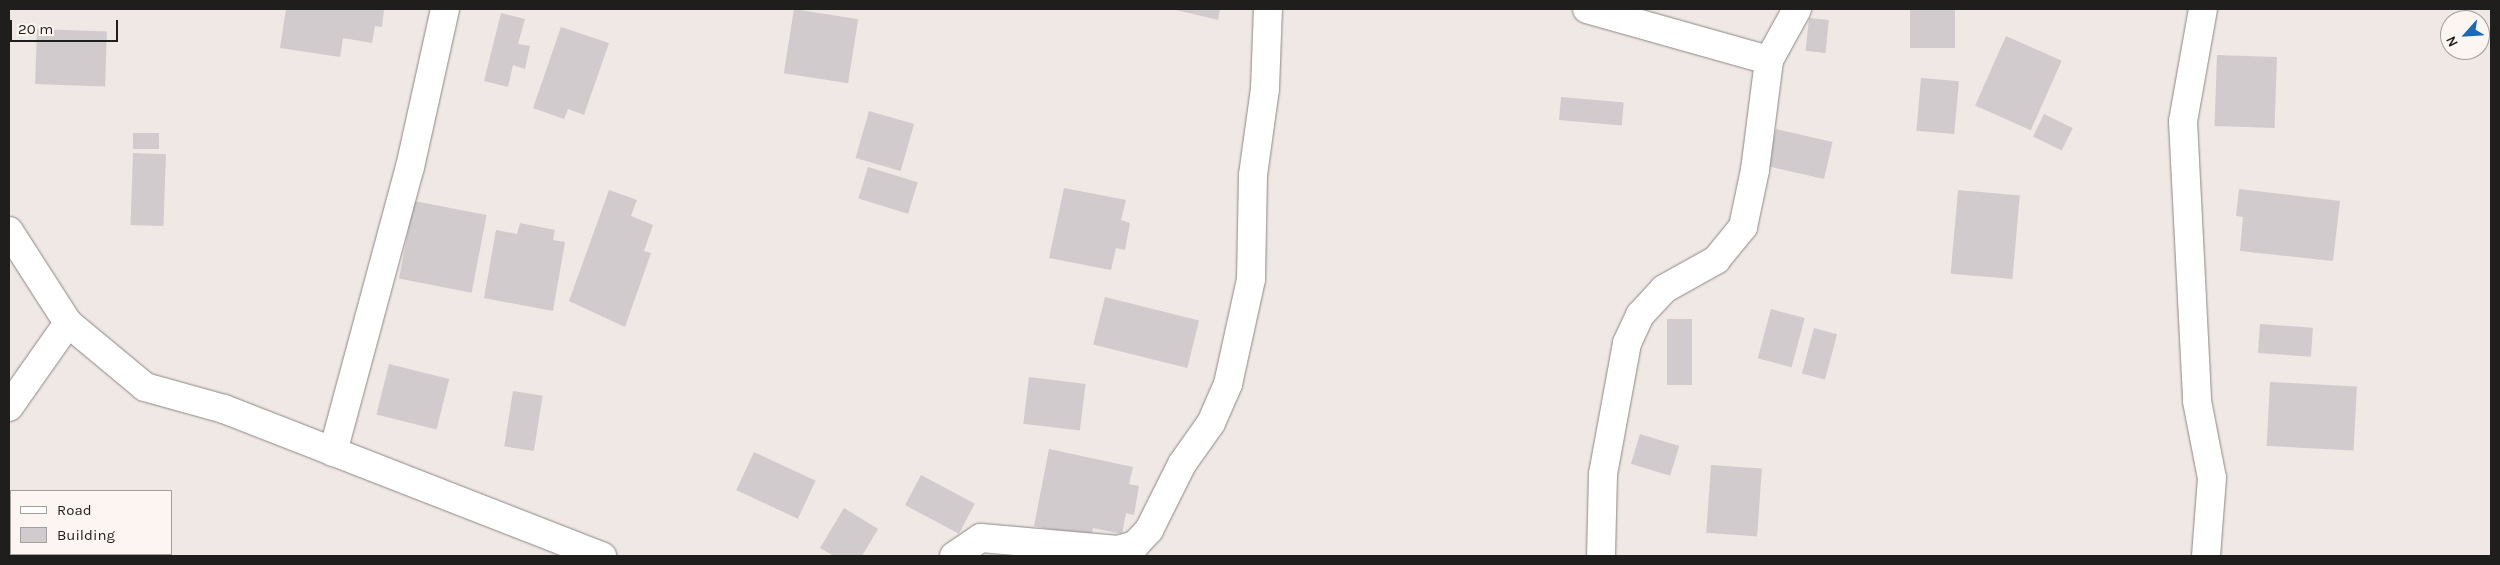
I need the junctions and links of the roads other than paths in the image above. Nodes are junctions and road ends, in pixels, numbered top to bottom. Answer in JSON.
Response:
{"nodes":[{"id":1,"x":446,"y":9,"type":"edge"},
{"id":2,"x":1268,"y":9,"type":"edge"},
{"id":3,"x":1587,"y":9,"type":"edge"},
{"id":4,"x":1797,"y":9,"type":"edge"},
{"id":5,"x":2203,"y":9,"type":"edge"},
{"id":6,"x":1769,"y":60,"type":"junction"},
{"id":7,"x":9,"y":231,"type":"edge"},
{"id":8,"x":68,"y":323,"type":"junction"},
{"id":9,"x":9,"y":407,"type":"edge"},
{"id":10,"x":333,"y":452,"type":"junction"},
{"id":11,"x":602,"y":556,"type":"edge"},
{"id":12,"x":954,"y":556,"type":"edge"},
{"id":13,"x":1601,"y":556,"type":"edge"},
{"id":14,"x":2206,"y":556,"type":"edge"}],
"edges":[{"from":1,"to":10,"type":"street"},
{"from":2,"to":12,"type":"street"},
{"from":3,"to":6,"type":"street"},
{"from":4,"to":6,"type":"street"},
{"from":5,"to":14,"type":"street"},
{"from":6,"to":13,"type":"street"},
{"from":7,"to":8,"type":"street"},
{"from":8,"to":9,"type":"street"},
{"from":8,"to":10,"type":"street"},
{"from":10,"to":11,"type":"street"}]}
